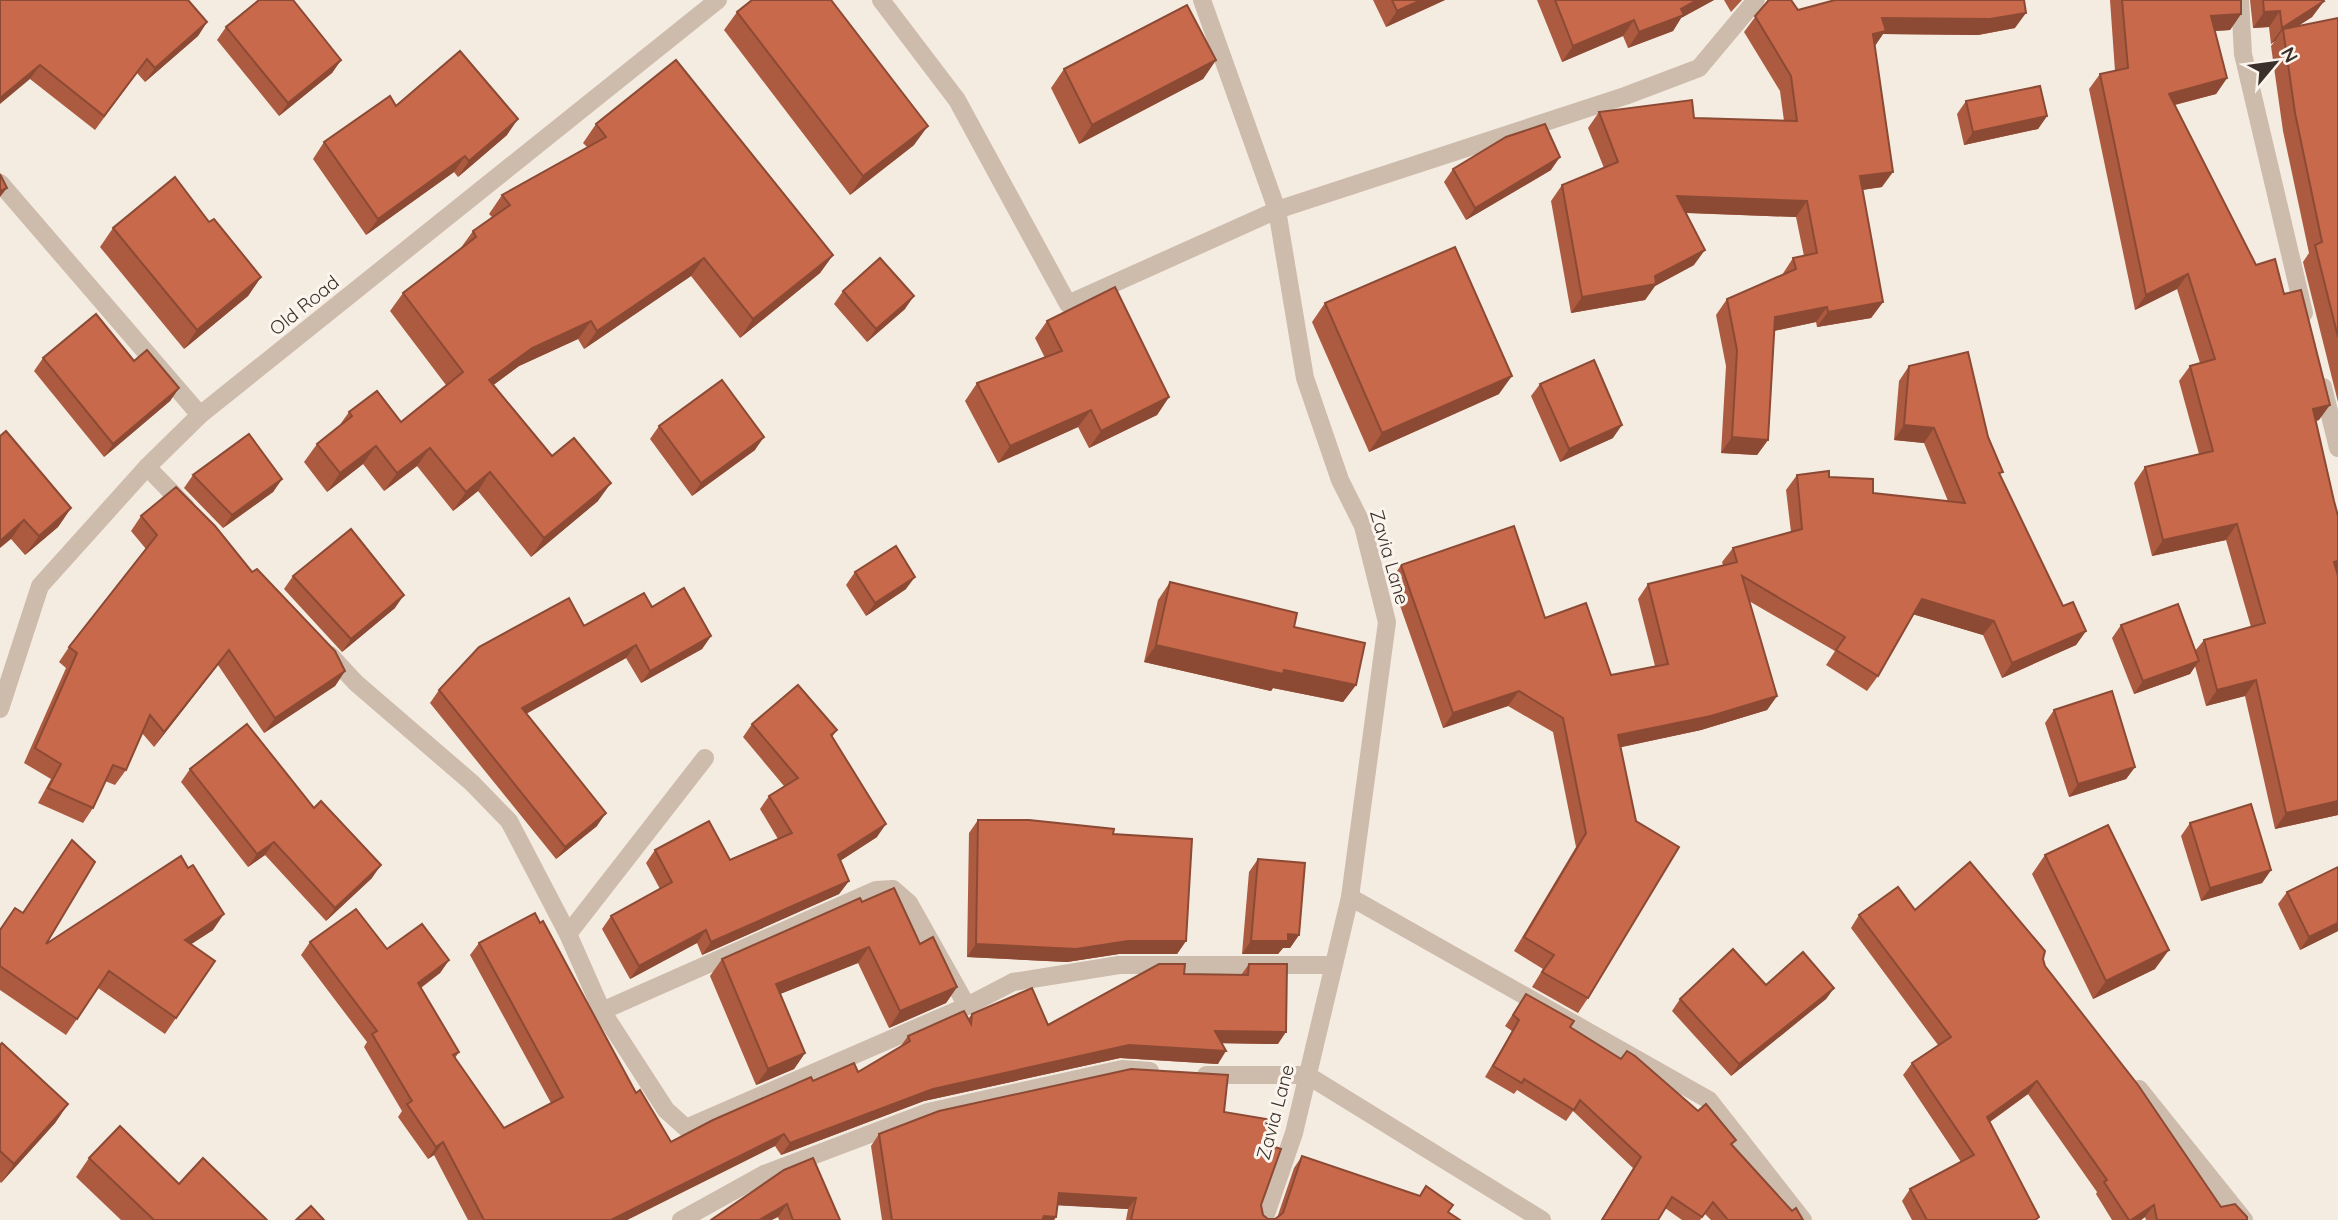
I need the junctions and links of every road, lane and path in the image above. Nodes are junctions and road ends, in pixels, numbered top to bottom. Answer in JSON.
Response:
{"nodes":[{"id":1,"x":718,"y":0,"type":"edge"},
{"id":2,"x":881,"y":0,"type":"edge"},
{"id":3,"x":1202,"y":0,"type":"edge"},
{"id":4,"x":1756,"y":0,"type":"edge"},
{"id":5,"x":2240,"y":0,"type":"edge"},
{"id":6,"x":0,"y":183,"type":"edge"},
{"id":7,"x":1277,"y":210,"type":"junction"},
{"id":8,"x":2309,"y":332,"type":"edge"},
{"id":9,"x":2318,"y":371,"type":"edge"},
{"id":10,"x":200,"y":415,"type":"junction"},
{"id":11,"x":2338,"y":448,"type":"edge"},
{"id":12,"x":146,"y":467,"type":"junction"},
{"id":13,"x":204,"y":524,"type":"edge"},
{"id":14,"x":319,"y":643,"type":"edge"},
{"id":15,"x":0,"y":709,"type":"edge"},
{"id":16,"x":705,"y":758,"type":"dead end"},
{"id":17,"x":1350,"y":897,"type":"junction"},
{"id":18,"x":568,"y":934,"type":"junction"},
{"id":19,"x":1333,"y":965,"type":"junction"},
{"id":20,"x":968,"y":1006,"type":"junction"},
{"id":21,"x":602,"y":1011,"type":"junction"},
{"id":22,"x":1307,"y":1075,"type":"junction"},
{"id":23,"x":2131,"y":1079,"type":"edge"},
{"id":24,"x":681,"y":1220,"type":"edge"},
{"id":25,"x":1264,"y":1220,"type":"edge"},
{"id":26,"x":1542,"y":1220,"type":"edge"},
{"id":27,"x":1803,"y":1220,"type":"edge"},
{"id":28,"x":2244,"y":1220,"type":"edge"}],
"edges":[{"from":1,"to":10,"type":"street","name":"Old Road"},
{"from":2,"to":7,"type":"street"},
{"from":3,"to":7,"type":"street","name":"Zavia Lane"},
{"from":4,"to":7,"type":"street"},
{"from":5,"to":8,"type":"street"},
{"from":6,"to":10,"type":"street"},
{"from":7,"to":17,"type":"street","name":"Zavia Lane"},
{"from":9,"to":11,"type":"street"},
{"from":10,"to":12,"type":"street","name":"Old Road"},
{"from":12,"to":13,"type":"street"},
{"from":12,"to":15,"type":"street","name":"Old Road"},
{"from":14,"to":18,"type":"street"},
{"from":16,"to":18,"type":"street"},
{"from":17,"to":19,"type":"street","name":"Zavia Lane"},
{"from":17,"to":27,"type":"street"},
{"from":18,"to":21,"type":"street"},
{"from":19,"to":20,"type":"street"},
{"from":19,"to":22,"type":"street","name":"Zavia Lane"},
{"from":20,"to":21,"type":"street"},
{"from":20,"to":21,"type":"street"},
{"from":22,"to":24,"type":"street"},
{"from":22,"to":25,"type":"street","name":"Zavia Lane"},
{"from":22,"to":26,"type":"street"},
{"from":23,"to":28,"type":"street"}]}
